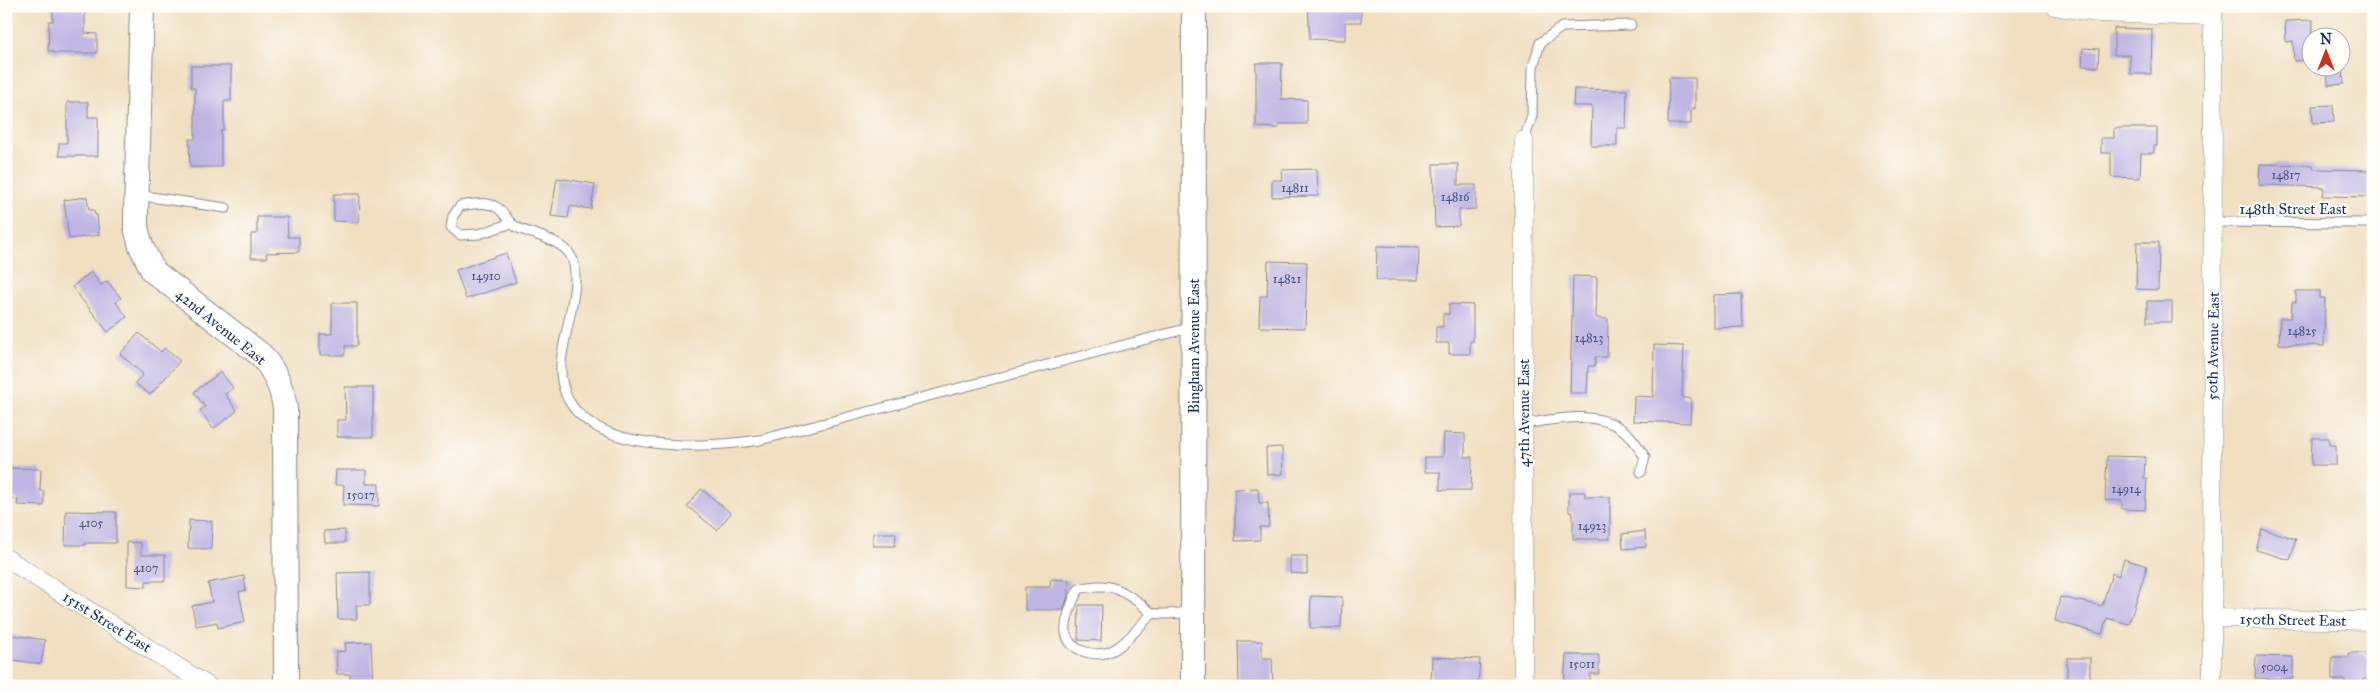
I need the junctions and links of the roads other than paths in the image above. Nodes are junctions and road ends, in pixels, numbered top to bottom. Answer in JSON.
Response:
{"nodes":[{"id":1,"x":142,"y":6,"type":"edge"},
{"id":2,"x":1194,"y":6,"type":"edge"},
{"id":3,"x":2054,"y":6,"type":"edge"},
{"id":4,"x":2213,"y":11,"type":"edge"},
{"id":5,"x":1631,"y":25,"type":"dead end"},
{"id":6,"x":1524,"y":140,"type":"joint"},
{"id":7,"x":137,"y":195,"type":"junction"},
{"id":8,"x":226,"y":208,"type":"dead end"},
{"id":9,"x":2214,"y":222,"type":"junction"},
{"id":10,"x":2373,"y":223,"type":"edge"},
{"id":11,"x":509,"y":224,"type":"junction"},
{"id":12,"x":1194,"y":326,"type":"junction"},
{"id":13,"x":1524,"y":424,"type":"junction"},
{"id":14,"x":1641,"y":472,"type":"dead end"},
{"id":15,"x":6,"y":558,"type":"edge"},
{"id":16,"x":1194,"y":612,"type":"junction"},
{"id":17,"x":1153,"y":614,"type":"junction"},
{"id":18,"x":2213,"y":618,"type":"junction"},
{"id":19,"x":2373,"y":622,"type":"edge"},
{"id":20,"x":208,"y":686,"type":"edge"},
{"id":21,"x":286,"y":686,"type":"edge"},
{"id":22,"x":1194,"y":686,"type":"edge"},
{"id":23,"x":1523,"y":686,"type":"edge"},
{"id":24,"x":2212,"y":686,"type":"edge"}],
"edges":[{"from":1,"to":7,"type":"street","name":"42nd Avenue East"},
{"from":2,"to":12,"type":"street","name":"Bingham Avenue East"},
{"from":3,"to":4,"type":"street"},
{"from":4,"to":9,"type":"street","name":"50th Avenue East"},
{"from":5,"to":6,"type":"lane"},
{"from":6,"to":13,"type":"street","name":"47th Avenue East"},
{"from":7,"to":8,"type":"lane"},
{"from":7,"to":21,"type":"street","name":"42nd Avenue East"},
{"from":9,"to":10,"type":"lane","name":"148th Street East"},
{"from":9,"to":18,"type":"street","name":"50th Avenue East"},
{"from":11,"to":11,"type":"lane"},
{"from":11,"to":12,"type":"lane"},
{"from":12,"to":16,"type":"street","name":"Bingham Avenue East"},
{"from":13,"to":14,"type":"lane"},
{"from":13,"to":23,"type":"street","name":"47th Avenue East"},
{"from":15,"to":20,"type":"street","name":"151st Street East"},
{"from":16,"to":17,"type":"lane"},
{"from":16,"to":22,"type":"street","name":"Bingham Avenue East"},
{"from":17,"to":17,"type":"lane"},
{"from":18,"to":19,"type":"street","name":"150th Street East"},
{"from":18,"to":24,"type":"street","name":"50th Avenue East"}]}
